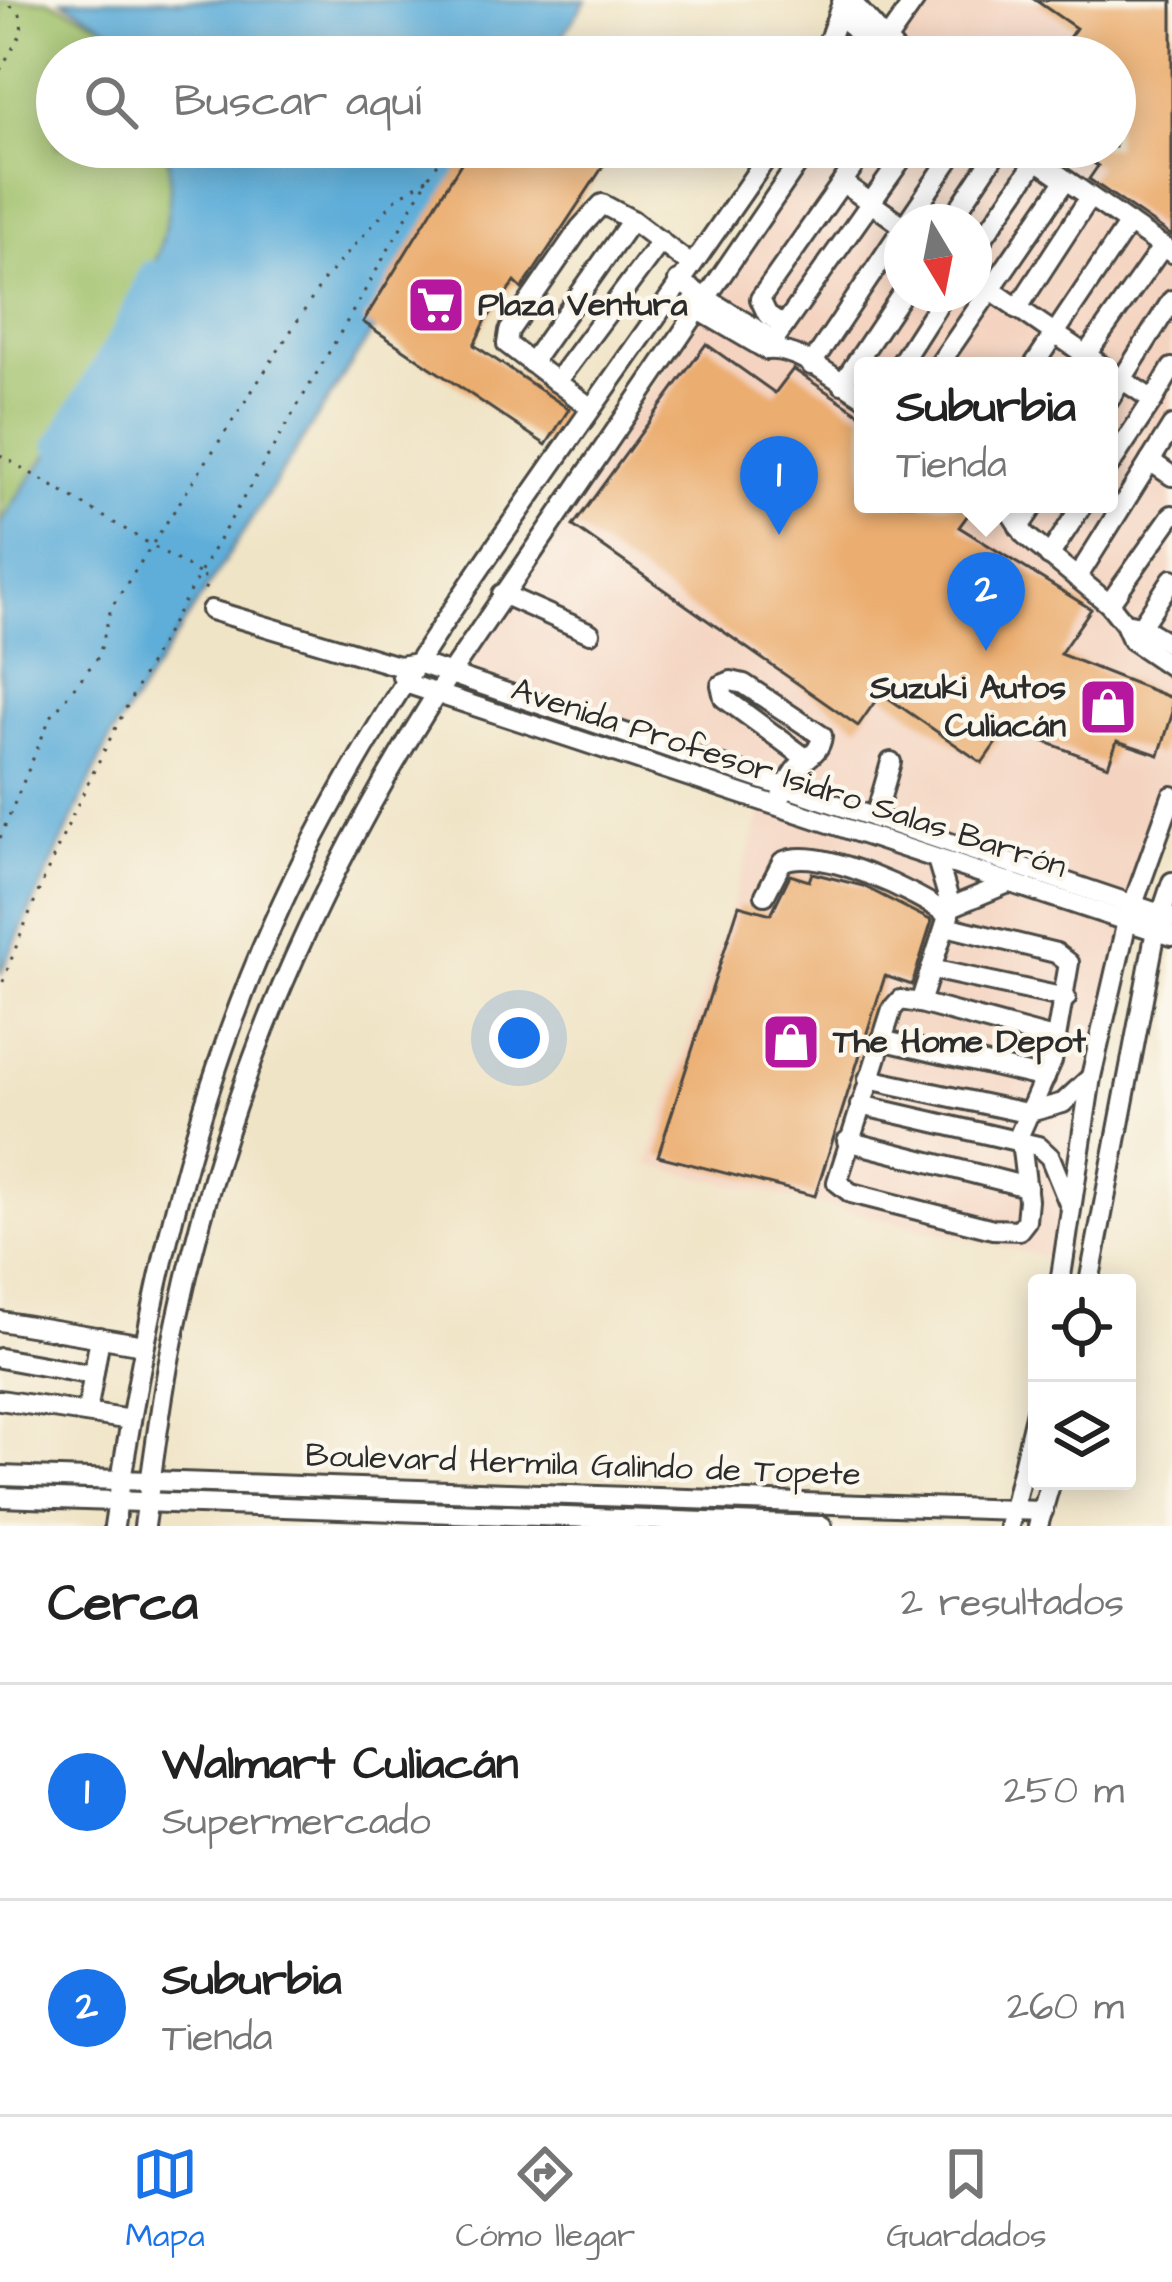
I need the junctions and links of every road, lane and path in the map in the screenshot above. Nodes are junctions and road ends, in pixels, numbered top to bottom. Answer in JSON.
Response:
{"nodes":[{"id":1,"x":4,"y":0,"type":"edge"},
{"id":2,"x":915,"y":0,"type":"edge"},
{"id":3,"x":844,"y":4,"type":"edge"},
{"id":4,"x":831,"y":36,"type":"edge"},
{"id":5,"x":867,"y":36,"type":"edge"},
{"id":6,"x":891,"y":36,"type":"edge"},
{"id":7,"x":0,"y":55,"type":"edge"},
{"id":8,"x":6,"y":59,"type":"junction"},
{"id":9,"x":0,"y":70,"type":"edge"},
{"id":10,"x":435,"y":168,"type":"edge"},
{"id":11,"x":759,"y":168,"type":"edge"},
{"id":12,"x":794,"y":168,"type":"edge"},
{"id":13,"x":853,"y":168,"type":"edge"},
{"id":14,"x":895,"y":168,"type":"edge"},
{"id":15,"x":943,"y":168,"type":"edge"},
{"id":16,"x":986,"y":168,"type":"edge"},
{"id":17,"x":1031,"y":168,"type":"edge"},
{"id":18,"x":1046,"y":168,"type":"edge"},
{"id":19,"x":428,"y":178,"type":"junction"},
{"id":20,"x":1065,"y":181,"type":"junction"},
{"id":21,"x":843,"y":183,"type":"junction"},
{"id":22,"x":1090,"y":197,"type":"junction"},
{"id":23,"x":871,"y":202,"type":"junction"},
{"id":24,"x":919,"y":204,"type":"edge"},
{"id":25,"x":962,"y":204,"type":"edge"},
{"id":26,"x":884,"y":211,"type":"edge"},
{"id":27,"x":632,"y":220,"type":"junction"},
{"id":28,"x":1129,"y":223,"type":"junction"},
{"id":29,"x":992,"y":225,"type":"edge"},
{"id":30,"x":661,"y":241,"type":"junction"},
{"id":31,"x":1168,"y":249,"type":"edge"},
{"id":32,"x":884,"y":255,"type":"edge"},
{"id":33,"x":691,"y":265,"type":"junction"},
{"id":34,"x":992,"y":271,"type":"edge"},
{"id":35,"x":674,"y":287,"type":"junction"},
{"id":36,"x":992,"y":292,"type":"edge"},
{"id":37,"x":1172,"y":300,"type":"edge"},
{"id":38,"x":700,"y":303,"type":"junction"},
{"id":39,"x":1017,"y":309,"type":"junction"},
{"id":40,"x":890,"y":312,"type":"edge"},
{"id":41,"x":933,"y":312,"type":"edge"},
{"id":42,"x":966,"y":312,"type":"edge"},
{"id":43,"x":1054,"y":333,"type":"junction"},
{"id":44,"x":776,"y":341,"type":"junction"},
{"id":45,"x":860,"y":357,"type":"edge"},
{"id":46,"x":904,"y":357,"type":"edge"},
{"id":47,"x":943,"y":357,"type":"edge"},
{"id":48,"x":1039,"y":357,"type":"edge"},
{"id":49,"x":1086,"y":357,"type":"edge"},
{"id":50,"x":1106,"y":357,"type":"edge"},
{"id":51,"x":1112,"y":357,"type":"edge"},
{"id":52,"x":531,"y":363,"type":"junction"},
{"id":53,"x":812,"y":365,"type":"junction"},
{"id":54,"x":854,"y":366,"type":"edge"},
{"id":55,"x":1172,"y":368,"type":"edge"},
{"id":56,"x":1118,"y":379,"type":"edge"},
{"id":57,"x":556,"y":382,"type":"junction"},
{"id":58,"x":842,"y":384,"type":"junction"},
{"id":59,"x":854,"y":391,"type":"edge"},
{"id":60,"x":1153,"y":400,"type":"junction"},
{"id":61,"x":591,"y":408,"type":"junction"},
{"id":62,"x":1172,"y":426,"type":"edge"},
{"id":63,"x":1118,"y":452,"type":"edge"},
{"id":64,"x":0,"y":454,"type":"edge"},
{"id":65,"x":1150,"y":461,"type":"junction"},
{"id":66,"x":1172,"y":476,"type":"edge"},
{"id":67,"x":1118,"y":512,"type":"edge"},
{"id":68,"x":1010,"y":513,"type":"edge"},
{"id":69,"x":1029,"y":513,"type":"edge"},
{"id":70,"x":1077,"y":513,"type":"edge"},
{"id":71,"x":1117,"y":513,"type":"edge"},
{"id":72,"x":1172,"y":515,"type":"edge"},
{"id":73,"x":1019,"y":527,"type":"junction"},
{"id":74,"x":1048,"y":556,"type":"junction"},
{"id":75,"x":202,"y":575,"type":"junction"},
{"id":76,"x":1076,"y":578,"type":"junction"},
{"id":77,"x":1172,"y":579,"type":"edge"},
{"id":78,"x":502,"y":594,"type":"junction"},
{"id":79,"x":1109,"y":604,"type":"junction"},
{"id":80,"x":211,"y":610,"type":"joint"},
{"id":81,"x":1132,"y":630,"type":"junction"},
{"id":82,"x":590,"y":633,"type":"dead end"},
{"id":83,"x":1172,"y":645,"type":"edge"},
{"id":84,"x":1172,"y":667,"type":"edge"},
{"id":85,"x":407,"y":671,"type":"junction"},
{"id":86,"x":452,"y":674,"type":"junction"},
{"id":87,"x":436,"y":693,"type":"junction"},
{"id":88,"x":807,"y":759,"type":"junction"},
{"id":89,"x":890,"y":762,"type":"dead end"},
{"id":90,"x":1172,"y":796,"type":"edge"},
{"id":91,"x":781,"y":798,"type":"junction"},
{"id":92,"x":805,"y":817,"type":"junction"},
{"id":93,"x":875,"y":818,"type":"junction"},
{"id":94,"x":0,"y":838,"type":"edge"},
{"id":95,"x":791,"y":857,"type":"junction"},
{"id":96,"x":937,"y":859,"type":"junction"},
{"id":97,"x":1011,"y":882,"type":"junction"},
{"id":98,"x":1172,"y":882,"type":"edge"},
{"id":99,"x":765,"y":895,"type":"dead end"},
{"id":100,"x":1130,"y":913,"type":"junction"},
{"id":101,"x":949,"y":916,"type":"junction"},
{"id":102,"x":1165,"y":925,"type":"edge"},
{"id":103,"x":931,"y":969,"type":"junction"},
{"id":104,"x":0,"y":990,"type":"edge"},
{"id":105,"x":1066,"y":998,"type":"junction"},
{"id":106,"x":920,"y":1003,"type":"junction"},
{"id":107,"x":881,"y":1040,"type":"junction"},
{"id":108,"x":1058,"y":1040,"type":"junction"},
{"id":109,"x":1091,"y":1077,"type":"junction"},
{"id":110,"x":868,"y":1078,"type":"junction"},
{"id":111,"x":1045,"y":1078,"type":"junction"},
{"id":112,"x":209,"y":1086,"type":"junction"},
{"id":113,"x":238,"y":1095,"type":"junction"},
{"id":114,"x":860,"y":1105,"type":"junction"},
{"id":115,"x":1026,"y":1113,"type":"junction"},
{"id":116,"x":847,"y":1141,"type":"junction"},
{"id":117,"x":1018,"y":1141,"type":"junction"},
{"id":118,"x":1027,"y":1187,"type":"junction"},
{"id":119,"x":1073,"y":1212,"type":"junction"},
{"id":120,"x":1062,"y":1274,"type":"edge"},
{"id":121,"x":1091,"y":1274,"type":"edge"},
{"id":122,"x":0,"y":1321,"type":"edge"},
{"id":123,"x":100,"y":1337,"type":"junction"},
{"id":124,"x":144,"y":1345,"type":"junction"},
{"id":125,"x":0,"y":1358,"type":"edge"},
{"id":126,"x":93,"y":1376,"type":"junction"},
{"id":127,"x":0,"y":1400,"type":"edge"},
{"id":128,"x":87,"y":1413,"type":"junction"},
{"id":129,"x":131,"y":1420,"type":"junction"},
{"id":130,"x":1028,"y":1447,"type":"edge"},
{"id":131,"x":0,"y":1476,"type":"edge"},
{"id":132,"x":122,"y":1479,"type":"junction"},
{"id":133,"x":152,"y":1481,"type":"junction"},
{"id":134,"x":0,"y":1497,"type":"edge"},
{"id":135,"x":118,"y":1501,"type":"junction"},
{"id":136,"x":148,"y":1502,"type":"junction"},
{"id":137,"x":218,"y":1504,"type":"junction"},
{"id":138,"x":1012,"y":1518,"type":"edge"},
{"id":139,"x":1041,"y":1518,"type":"edge"},
{"id":140,"x":114,"y":1526,"type":"edge"},
{"id":141,"x":144,"y":1526,"type":"edge"},
{"id":142,"x":214,"y":1526,"type":"edge"},
{"id":143,"x":822,"y":1526,"type":"edge"}],
"edges":[{"from":1,"to":8,"type":"path"},
{"from":2,"to":6,"type":"street"},
{"from":3,"to":4,"type":"street"},
{"from":3,"to":5,"type":"street"},
{"from":7,"to":8,"type":"path"},
{"from":8,"to":9,"type":"path"},
{"from":10,"to":19,"type":"path"},
{"from":11,"to":33,"type":"street"},
{"from":12,"to":38,"type":"street"},
{"from":13,"to":21,"type":"street"},
{"from":14,"to":23,"type":"street"},
{"from":15,"to":24,"type":"street"},
{"from":16,"to":25,"type":"street"},
{"from":17,"to":29,"type":"street"},
{"from":18,"to":20,"type":"street"},
{"from":19,"to":75,"type":"path"},
{"from":19,"to":94,"type":"path"},
{"from":20,"to":22,"type":"street"},
{"from":20,"to":34,"type":"street"},
{"from":21,"to":23,"type":"street"},
{"from":21,"to":44,"type":"street"},
{"from":22,"to":28,"type":"street"},
{"from":22,"to":39,"type":"street"},
{"from":23,"to":26,"type":"street"},
{"from":23,"to":44,"type":"street"},
{"from":27,"to":30,"type":"street"},
{"from":27,"to":52,"type":"street"},
{"from":27,"to":52,"type":"street"},
{"from":28,"to":31,"type":"street"},
{"from":28,"to":43,"type":"street"},
{"from":30,"to":33,"type":"street"},
{"from":30,"to":57,"type":"street"},
{"from":31,"to":50,"type":"street"},
{"from":32,"to":53,"type":"street"},
{"from":33,"to":35,"type":"street"},
{"from":35,"to":38,"type":"street"},
{"from":35,"to":61,"type":"street"},
{"from":36,"to":39,"type":"street"},
{"from":37,"to":51,"type":"street"},
{"from":38,"to":44,"type":"street"},
{"from":38,"to":78,"type":"street"},
{"from":39,"to":43,"type":"street"},
{"from":40,"to":45,"type":"street"},
{"from":41,"to":46,"type":"street"},
{"from":42,"to":47,"type":"street"},
{"from":43,"to":48,"type":"street"},
{"from":43,"to":49,"type":"street"},
{"from":44,"to":53,"type":"street"},
{"from":52,"to":57,"type":"street"},
{"from":53,"to":58,"type":"street"},
{"from":54,"to":58,"type":"street"},
{"from":55,"to":60,"type":"street"},
{"from":56,"to":60,"type":"street"},
{"from":57,"to":61,"type":"street"},
{"from":58,"to":59,"type":"street"},
{"from":60,"to":63,"type":"street"},
{"from":61,"to":85,"type":"street"},
{"from":62,"to":65,"type":"street"},
{"from":64,"to":75,"type":"path","bridge":true},
{"from":65,"to":66,"type":"street"},
{"from":65,"to":67,"type":"street"},
{"from":68,"to":73,"type":"street"},
{"from":69,"to":73,"type":"street"},
{"from":70,"to":74,"type":"street"},
{"from":71,"to":76,"type":"street"},
{"from":72,"to":79,"type":"street"},
{"from":73,"to":74,"type":"street"},
{"from":74,"to":76,"type":"street"},
{"from":75,"to":80,"type":"path"},
{"from":75,"to":104,"type":"path"},
{"from":76,"to":79,"type":"street"},
{"from":77,"to":81,"type":"street"},
{"from":78,"to":82,"type":"street"},
{"from":78,"to":86,"type":"street"},
{"from":79,"to":81,"type":"street"},
{"from":80,"to":85,"type":"street","name":"Avenida Profesor Isidro Salas Barrón"},
{"from":81,"to":83,"type":"street"},
{"from":81,"to":84,"type":"street"},
{"from":85,"to":86,"type":"street","name":"Avenida Profesor Isidro Salas Barrón"},
{"from":85,"to":87,"type":"street","name":"Avenida Profesor Isidro Salas Barrón"},
{"from":85,"to":112,"type":"street"},
{"from":86,"to":87,"type":"street"},
{"from":86,"to":91,"type":"street","name":"Avenida Profesor Isidro Salas Barrón"},
{"from":87,"to":91,"type":"street","name":"Avenida Profesor Isidro Salas Barrón"},
{"from":87,"to":113,"type":"street"},
{"from":88,"to":88,"type":"street"},
{"from":88,"to":91,"type":"street"},
{"from":89,"to":93,"type":"street"},
{"from":90,"to":100,"type":"street"},
{"from":91,"to":92,"type":"street","name":"Avenida Profesor Isidro Salas Barrón"},
{"from":91,"to":93,"type":"street","name":"Avenida Profesor Isidro Salas Barrón"},
{"from":92,"to":95,"type":"street"},
{"from":92,"to":96,"type":"street","name":"Avenida Profesor Isidro Salas Barrón"},
{"from":93,"to":100,"type":"street","name":"Avenida Profesor Isidro Salas Barrón"},
{"from":95,"to":99,"type":"street"},
{"from":95,"to":101,"type":"street"},
{"from":96,"to":97,"type":"street","name":"Avenida Profesor Isidro Salas Barrón"},
{"from":96,"to":101,"type":"street"},
{"from":97,"to":100,"type":"street","name":"Avenida Profesor Isidro Salas Barrón"},
{"from":97,"to":101,"type":"street"},
{"from":98,"to":102,"type":"street"},
{"from":100,"to":102,"type":"street","name":"Avenida Profesor Isidro Salas Barrón"},
{"from":100,"to":109,"type":"street"},
{"from":101,"to":103,"type":"street"},
{"from":101,"to":105,"type":"street"},
{"from":102,"to":121,"type":"street"},
{"from":103,"to":105,"type":"street"},
{"from":103,"to":106,"type":"street"},
{"from":105,"to":108,"type":"street"},
{"from":106,"to":107,"type":"street"},
{"from":106,"to":108,"type":"street"},
{"from":107,"to":110,"type":"street"},
{"from":107,"to":111,"type":"street"},
{"from":108,"to":111,"type":"street"},
{"from":109,"to":115,"type":"street"},
{"from":109,"to":119,"type":"street"},
{"from":110,"to":114,"type":"street"},
{"from":110,"to":115,"type":"street"},
{"from":111,"to":115,"type":"street"},
{"from":112,"to":113,"type":"street"},
{"from":112,"to":124,"type":"street"},
{"from":113,"to":133,"type":"street"},
{"from":114,"to":116,"type":"street"},
{"from":114,"to":117,"type":"street"},
{"from":115,"to":117,"type":"street"},
{"from":116,"to":118,"type":"street"},
{"from":116,"to":118,"type":"street"},
{"from":117,"to":118,"type":"street"},
{"from":117,"to":119,"type":"street"},
{"from":119,"to":120,"type":"street"},
{"from":122,"to":123,"type":"street"},
{"from":123,"to":124,"type":"street"},
{"from":123,"to":126,"type":"street"},
{"from":124,"to":129,"type":"street"},
{"from":125,"to":126,"type":"street"},
{"from":126,"to":128,"type":"street"},
{"from":127,"to":128,"type":"street"},
{"from":128,"to":129,"type":"street"},
{"from":129,"to":132,"type":"street"},
{"from":130,"to":138,"type":"street"},
{"from":131,"to":132,"type":"street","name":"Boulevard Hermila Galindo de Topete"},
{"from":132,"to":133,"type":"street","name":"Boulevard Hermila Galindo de Topete"},
{"from":132,"to":135,"type":"street"},
{"from":133,"to":136,"type":"street"},
{"from":133,"to":138,"type":"street","name":"Boulevard Hermila Galindo de Topete"},
{"from":134,"to":135,"type":"street","name":"Boulevard Hermila Galindo de Topete"},
{"from":135,"to":136,"type":"street","name":"Boulevard Hermila Galindo de Topete"},
{"from":135,"to":140,"type":"street"},
{"from":136,"to":137,"type":"street","name":"Boulevard Hermila Galindo de Topete"},
{"from":136,"to":141,"type":"street"},
{"from":137,"to":142,"type":"street"},
{"from":137,"to":143,"type":"street","name":"Boulevard Hermila Galindo de Topete"},
{"from":138,"to":139,"type":"street","name":"Boulevard Hermila Galindo de Topete"}]}
